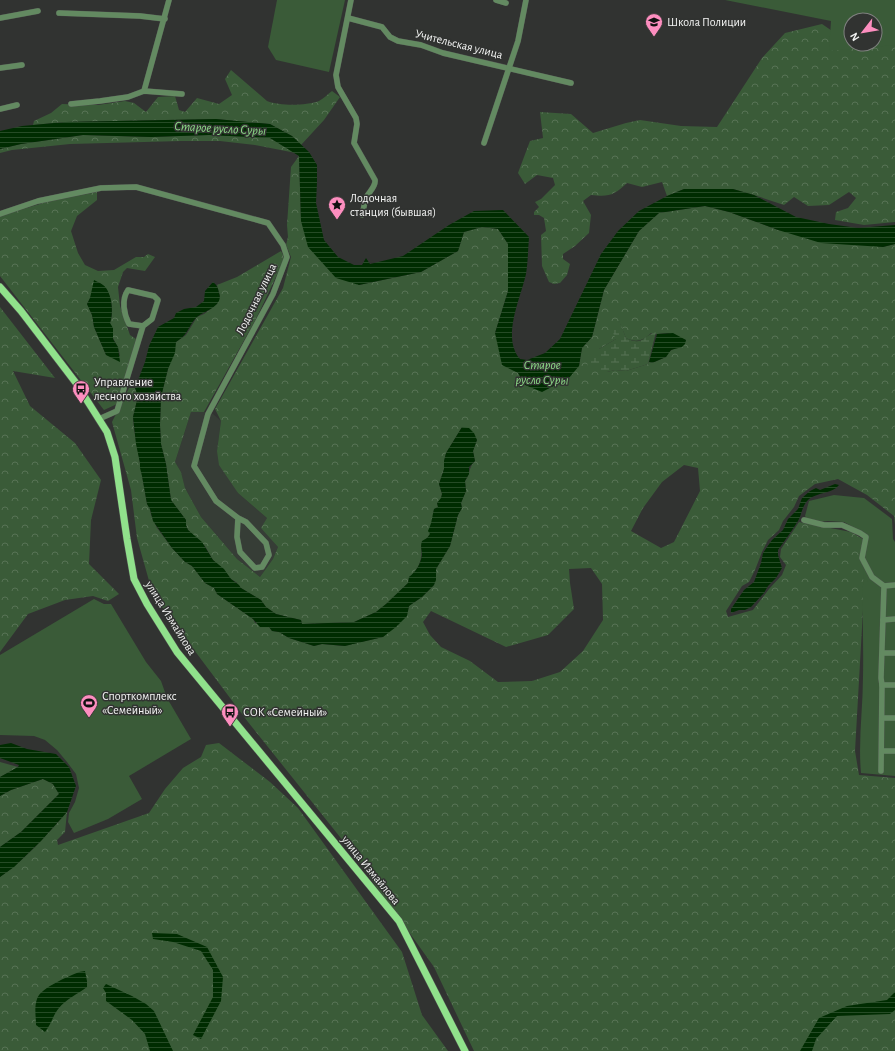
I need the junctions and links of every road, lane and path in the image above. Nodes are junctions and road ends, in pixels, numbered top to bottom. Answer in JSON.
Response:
{"nodes":[{"id":1,"x":169,"y":0,"type":"edge"},
{"id":2,"x":351,"y":0,"type":"edge"},
{"id":3,"x":496,"y":0,"type":"edge"},
{"id":4,"x":526,"y":0,"type":"edge"},
{"id":5,"x":506,"y":3,"type":"dead end"},
{"id":6,"x":38,"y":11,"type":"dead end"},
{"id":7,"x":59,"y":12,"type":"dead end"},
{"id":8,"x":0,"y":18,"type":"edge"},
{"id":9,"x":348,"y":18,"type":"junction"},
{"id":10,"x":165,"y":19,"type":"junction"},
{"id":11,"x":22,"y":65,"type":"dead end"},
{"id":12,"x":0,"y":68,"type":"edge"},
{"id":13,"x":509,"y":68,"type":"junction"},
{"id":14,"x":571,"y":83,"type":"dead end"},
{"id":15,"x":144,"y":91,"type":"junction"},
{"id":16,"x":182,"y":94,"type":"dead end"},
{"id":17,"x":71,"y":104,"type":"dead end"},
{"id":18,"x":17,"y":105,"type":"dead end"},
{"id":19,"x":0,"y":109,"type":"edge"},
{"id":20,"x":484,"y":143,"type":"dead end"},
{"id":21,"x":0,"y":214,"type":"edge"},
{"id":22,"x":362,"y":215,"type":"dead end"},
{"id":23,"x":0,"y":287,"type":"edge"},
{"id":24,"x":143,"y":326,"type":"junction"},
{"id":25,"x":99,"y":419,"type":"junction"},
{"id":26,"x":238,"y":518,"type":"junction"},
{"id":27,"x":804,"y":520,"type":"dead end"},
{"id":28,"x":884,"y":586,"type":"junction"},
{"id":29,"x":895,"y":586,"type":"edge"},
{"id":30,"x":895,"y":619,"type":"edge"},
{"id":31,"x":883,"y":620,"type":"junction"},
{"id":32,"x":895,"y":652,"type":"edge"},
{"id":33,"x":882,"y":653,"type":"junction"},
{"id":34,"x":882,"y":685,"type":"junction"},
{"id":35,"x":895,"y":685,"type":"edge"},
{"id":36,"x":882,"y":718,"type":"junction"},
{"id":37,"x":895,"y":718,"type":"edge"},
{"id":38,"x":882,"y":751,"type":"junction"},
{"id":39,"x":895,"y":751,"type":"edge"},
{"id":40,"x":881,"y":771,"type":"dead end"},
{"id":41,"x":465,"y":1051,"type":"edge"}],
"edges":[{"from":1,"to":10,"type":"street"},
{"from":2,"to":9,"type":"street"},
{"from":3,"to":5,"type":"street"},
{"from":4,"to":13,"type":"street"},
{"from":6,"to":8,"type":"street"},
{"from":7,"to":10,"type":"street"},
{"from":9,"to":13,"type":"street","name":"Учительская улица"},
{"from":9,"to":22,"type":"street"},
{"from":10,"to":15,"type":"street"},
{"from":11,"to":12,"type":"street"},
{"from":13,"to":14,"type":"street","name":"Учительская улица"},
{"from":13,"to":20,"type":"street"},
{"from":15,"to":16,"type":"street"},
{"from":15,"to":17,"type":"street"},
{"from":18,"to":19,"type":"street"},
{"from":21,"to":26,"type":"street","name":"Лодочная улица"},
{"from":23,"to":25,"type":"main road","name":"улица Измайлова"},
{"from":24,"to":24,"type":"street"},
{"from":24,"to":25,"type":"street"},
{"from":25,"to":41,"type":"main road","name":"улица Измайлова"},
{"from":26,"to":26,"type":"street","name":"Лодочная улица"},
{"from":27,"to":28,"type":"street"},
{"from":28,"to":29,"type":"street"},
{"from":28,"to":31,"type":"street"},
{"from":30,"to":31,"type":"street"},
{"from":31,"to":33,"type":"street"},
{"from":32,"to":33,"type":"street"},
{"from":33,"to":34,"type":"street"},
{"from":34,"to":35,"type":"street"},
{"from":34,"to":36,"type":"street"},
{"from":36,"to":37,"type":"street"},
{"from":36,"to":38,"type":"street"},
{"from":38,"to":39,"type":"street"},
{"from":38,"to":40,"type":"street"}]}
